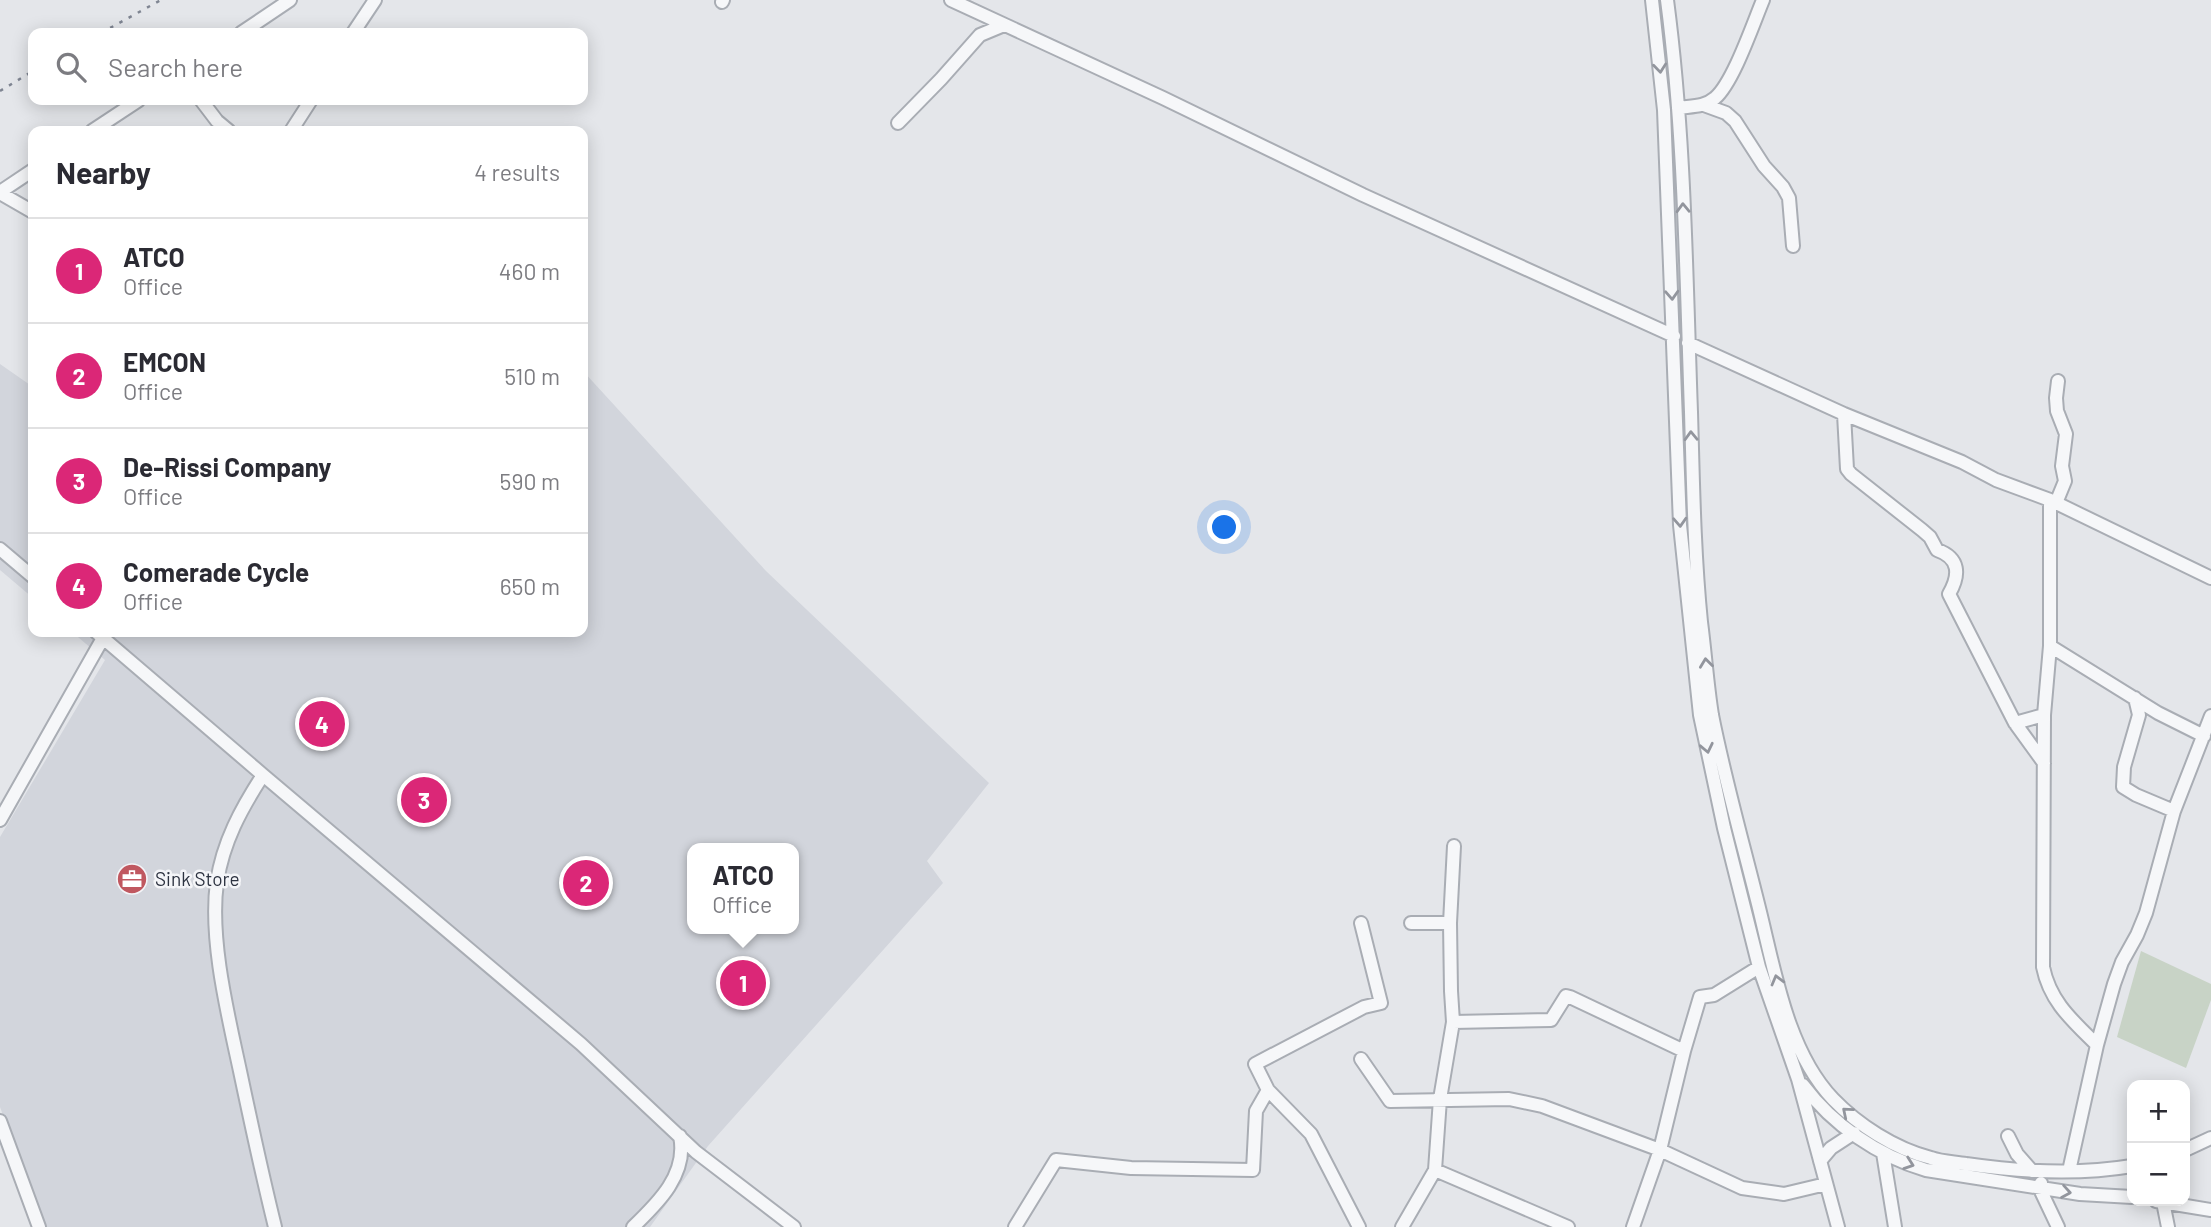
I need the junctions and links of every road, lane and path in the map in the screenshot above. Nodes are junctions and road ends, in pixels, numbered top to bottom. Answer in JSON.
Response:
{"nodes":[{"id":1,"x":290,"y":0,"type":"edge"},
{"id":2,"x":375,"y":0,"type":"edge"},
{"id":3,"x":951,"y":0,"type":"edge"},
{"id":4,"x":1652,"y":0,"type":"edge"},
{"id":5,"x":1667,"y":0,"type":"edge"},
{"id":6,"x":1763,"y":0,"type":"edge"},
{"id":7,"x":974,"y":10,"type":"junction"},
{"id":8,"x":1004,"y":25,"type":"junction"},
{"id":9,"x":248,"y":28,"type":"edge"},
{"id":10,"x":357,"y":28,"type":"edge"},
{"id":11,"x":980,"y":35,"type":"junction"},
{"id":12,"x":131,"y":105,"type":"edge"},
{"id":13,"x":205,"y":105,"type":"edge"},
{"id":14,"x":308,"y":105,"type":"edge"},
{"id":15,"x":1704,"y":105,"type":"junction"},
{"id":16,"x":1678,"y":108,"type":"junction"},
{"id":17,"x":898,"y":123,"type":"dead end"},
{"id":18,"x":100,"y":126,"type":"edge"},
{"id":19,"x":223,"y":126,"type":"edge"},
{"id":20,"x":294,"y":126,"type":"edge"},
{"id":21,"x":1666,"y":160,"type":"junction"},
{"id":22,"x":1681,"y":161,"type":"junction"},
{"id":23,"x":28,"y":173,"type":"edge"},
{"id":24,"x":0,"y":192,"type":"edge"},
{"id":25,"x":28,"y":209,"type":"edge"},
{"id":26,"x":1793,"y":246,"type":"dead end"},
{"id":27,"x":1674,"y":336,"type":"junction"},
{"id":28,"x":1689,"y":343,"type":"junction"},
{"id":29,"x":2058,"y":381,"type":"dead end"},
{"id":30,"x":1844,"y":414,"type":"junction"},
{"id":31,"x":2053,"y":501,"type":"junction"},
{"id":32,"x":0,"y":549,"type":"edge"},
{"id":33,"x":28,"y":573,"type":"edge"},
{"id":34,"x":2211,"y":578,"type":"edge"},
{"id":35,"x":99,"y":637,"type":"edge"},
{"id":36,"x":102,"y":637,"type":"edge"},
{"id":37,"x":2050,"y":646,"type":"junction"},
{"id":38,"x":2135,"y":698,"type":"junction"},
{"id":39,"x":2044,"y":715,"type":"junction"},
{"id":40,"x":2211,"y":716,"type":"edge"},
{"id":41,"x":2015,"y":723,"type":"junction"},
{"id":42,"x":2204,"y":736,"type":"junction"},
{"id":43,"x":2044,"y":764,"type":"junction"},
{"id":44,"x":263,"y":775,"type":"junction"},
{"id":45,"x":2174,"y":811,"type":"junction"},
{"id":46,"x":0,"y":820,"type":"edge"},
{"id":47,"x":1454,"y":846,"type":"dead end"},
{"id":48,"x":1361,"y":923,"type":"dead end"},
{"id":49,"x":1410,"y":923,"type":"dead end"},
{"id":50,"x":1450,"y":923,"type":"junction"},
{"id":51,"x":1759,"y":967,"type":"junction"},
{"id":52,"x":1453,"y":1022,"type":"junction"},
{"id":53,"x":2097,"y":1045,"type":"junction"},
{"id":54,"x":1684,"y":1051,"type":"junction"},
{"id":55,"x":1361,"y":1059,"type":"dead end"},
{"id":56,"x":1798,"y":1079,"type":"junction"},
{"id":57,"x":1268,"y":1090,"type":"junction"},
{"id":58,"x":1440,"y":1099,"type":"junction"},
{"id":59,"x":0,"y":1121,"type":"edge"},
{"id":60,"x":1854,"y":1133,"type":"junction"},
{"id":61,"x":680,"y":1135,"type":"junction"},
{"id":62,"x":2008,"y":1136,"type":"dead end"},
{"id":63,"x":2211,"y":1138,"type":"edge"},
{"id":64,"x":2190,"y":1148,"type":"edge"},
{"id":65,"x":1660,"y":1150,"type":"junction"},
{"id":66,"x":1884,"y":1153,"type":"junction"},
{"id":67,"x":1820,"y":1161,"type":"junction"},
{"id":68,"x":2127,"y":1167,"type":"edge"},
{"id":69,"x":1434,"y":1170,"type":"junction"},
{"id":70,"x":1969,"y":1170,"type":"junction"},
{"id":71,"x":2039,"y":1171,"type":"junction"},
{"id":72,"x":2069,"y":1171,"type":"junction"},
{"id":73,"x":1826,"y":1184,"type":"junction"},
{"id":74,"x":2039,"y":1187,"type":"junction"},
{"id":75,"x":2127,"y":1197,"type":"edge"},
{"id":76,"x":2164,"y":1206,"type":"edge"},
{"id":77,"x":2187,"y":1206,"type":"edge"},
{"id":78,"x":2211,"y":1210,"type":"edge"},
{"id":79,"x":39,"y":1227,"type":"edge"},
{"id":80,"x":275,"y":1227,"type":"edge"},
{"id":81,"x":633,"y":1227,"type":"edge"},
{"id":82,"x":794,"y":1227,"type":"edge"},
{"id":83,"x":1014,"y":1227,"type":"edge"},
{"id":84,"x":1359,"y":1227,"type":"edge"},
{"id":85,"x":1402,"y":1227,"type":"edge"},
{"id":86,"x":1568,"y":1227,"type":"edge"},
{"id":87,"x":1633,"y":1227,"type":"edge"},
{"id":88,"x":1838,"y":1227,"type":"edge"},
{"id":89,"x":1895,"y":1227,"type":"edge"},
{"id":90,"x":2058,"y":1227,"type":"edge"},
{"id":91,"x":2168,"y":1227,"type":"edge"}],
"edges":[{"from":1,"to":9,"type":"street"},
{"from":2,"to":10,"type":"street"},
{"from":3,"to":7,"type":"street"},
{"from":4,"to":21,"type":"street","one_way":true},
{"from":5,"to":16,"type":"street"},
{"from":6,"to":15,"type":"street"},
{"from":7,"to":8,"type":"street"},
{"from":7,"to":11,"type":"street"},
{"from":8,"to":11,"type":"street"},
{"from":8,"to":27,"type":"street"},
{"from":11,"to":17,"type":"street"},
{"from":12,"to":18,"type":"street"},
{"from":13,"to":19,"type":"street"},
{"from":14,"to":20,"type":"street"},
{"from":15,"to":16,"type":"street"},
{"from":15,"to":26,"type":"street"},
{"from":16,"to":22,"type":"street"},
{"from":21,"to":22,"type":"street"},
{"from":21,"to":27,"type":"street","one_way":true},
{"from":28,"to":22,"type":"street","one_way":true},
{"from":23,"to":24,"type":"street"},
{"from":24,"to":25,"type":"street"},
{"from":27,"to":51,"type":"street","one_way":true},
{"from":28,"to":30,"type":"street"},
{"from":70,"to":28,"type":"street","one_way":true},
{"from":29,"to":31,"type":"street"},
{"from":30,"to":31,"type":"street"},
{"from":30,"to":41,"type":"street"},
{"from":31,"to":34,"type":"street"},
{"from":31,"to":37,"type":"street"},
{"from":32,"to":33,"type":"street"},
{"from":35,"to":46,"type":"street"},
{"from":36,"to":44,"type":"street"},
{"from":37,"to":38,"type":"street"},
{"from":37,"to":39,"type":"street"},
{"from":38,"to":42,"type":"street"},
{"from":38,"to":45,"type":"street"},
{"from":39,"to":41,"type":"street"},
{"from":39,"to":43,"type":"street"},
{"from":40,"to":42,"type":"street"},
{"from":41,"to":43,"type":"street"},
{"from":42,"to":45,"type":"street"},
{"from":43,"to":53,"type":"street"},
{"from":44,"to":61,"type":"street"},
{"from":44,"to":80,"type":"street"},
{"from":45,"to":53,"type":"street"},
{"from":47,"to":50,"type":"street"},
{"from":48,"to":57,"type":"street"},
{"from":49,"to":50,"type":"street"},
{"from":50,"to":52,"type":"street"},
{"from":51,"to":54,"type":"street"},
{"from":51,"to":56,"type":"street"},
{"from":52,"to":54,"type":"street"},
{"from":52,"to":58,"type":"street"},
{"from":53,"to":72,"type":"street"},
{"from":54,"to":65,"type":"street"},
{"from":55,"to":58,"type":"street"},
{"from":56,"to":60,"type":"street"},
{"from":56,"to":67,"type":"street"},
{"from":57,"to":83,"type":"street"},
{"from":57,"to":84,"type":"street"},
{"from":58,"to":65,"type":"street"},
{"from":58,"to":69,"type":"street"},
{"from":59,"to":79,"type":"street"},
{"from":60,"to":66,"type":"street"},
{"from":60,"to":67,"type":"street"},
{"from":61,"to":81,"type":"street"},
{"from":61,"to":82,"type":"street"},
{"from":62,"to":71,"type":"street"},
{"from":63,"to":64,"type":"street"},
{"from":65,"to":73,"type":"street"},
{"from":65,"to":87,"type":"street"},
{"from":66,"to":70,"type":"street","one_way":true},
{"from":66,"to":89,"type":"street"},
{"from":67,"to":73,"type":"street"},
{"from":68,"to":72,"type":"street"},
{"from":69,"to":85,"type":"street"},
{"from":69,"to":86,"type":"street"},
{"from":70,"to":71,"type":"street"},
{"from":70,"to":74,"type":"street"},
{"from":71,"to":72,"type":"street"},
{"from":71,"to":74,"type":"street"},
{"from":73,"to":88,"type":"street"},
{"from":74,"to":75,"type":"street","one_way":true},
{"from":74,"to":90,"type":"street"},
{"from":76,"to":91,"type":"street"},
{"from":77,"to":78,"type":"street"}]}
